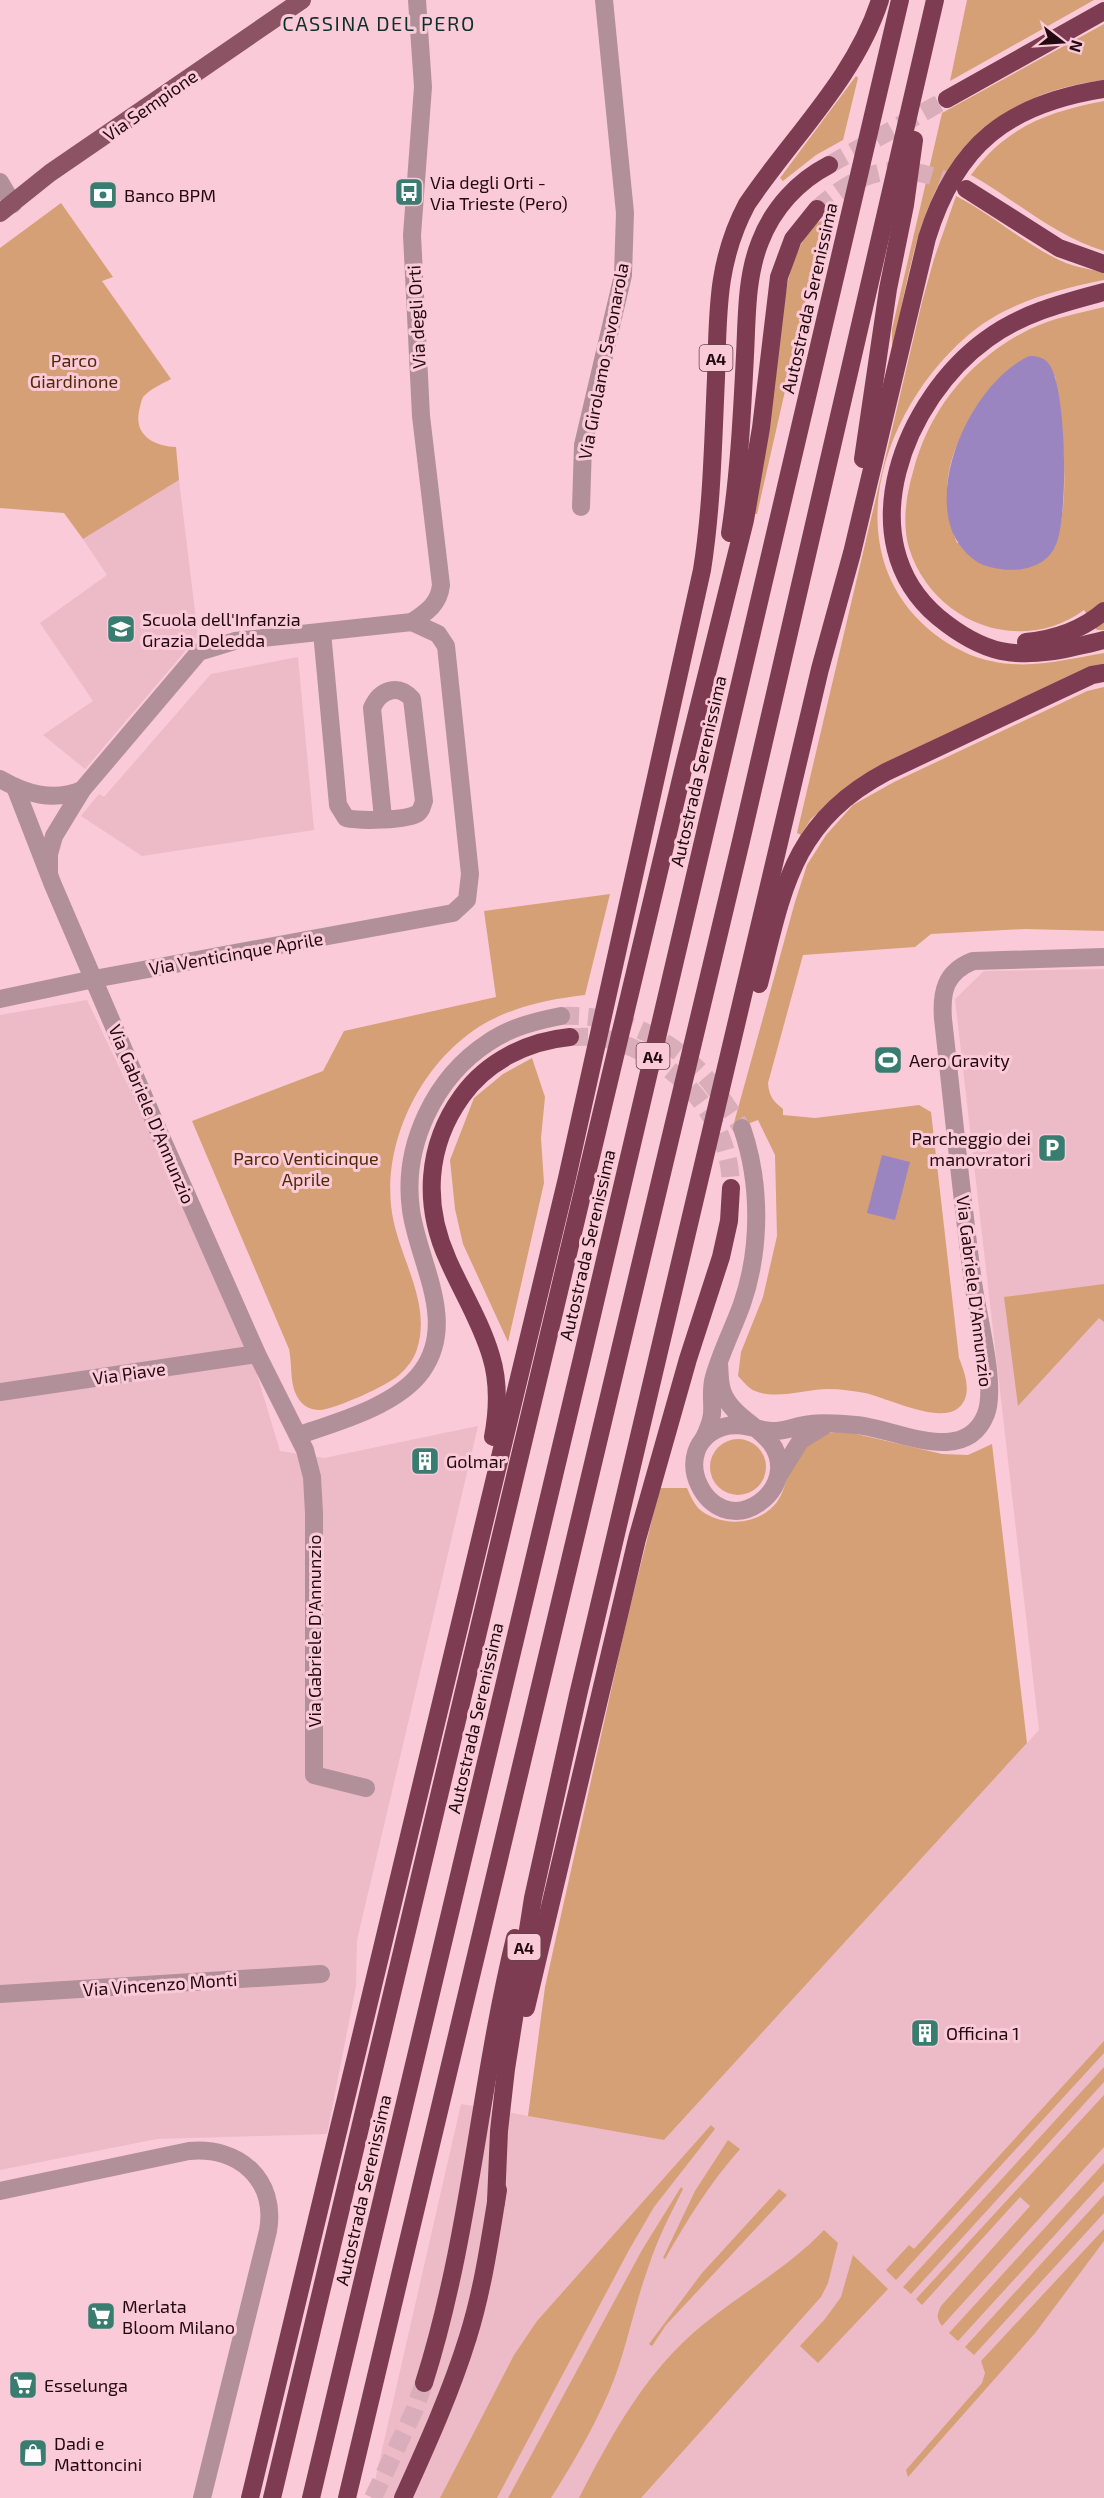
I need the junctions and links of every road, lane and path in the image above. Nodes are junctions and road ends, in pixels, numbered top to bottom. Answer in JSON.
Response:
{"nodes":[{"id":1,"x":302,"y":0,"type":"edge"},
{"id":2,"x":417,"y":0,"type":"edge"},
{"id":3,"x":604,"y":0,"type":"edge"},
{"id":4,"x":880,"y":0,"type":"edge"},
{"id":5,"x":900,"y":0,"type":"edge"},
{"id":6,"x":934,"y":9,"type":"edge"},
{"id":7,"x":1104,"y":11,"type":"edge"},
{"id":8,"x":1104,"y":89,"type":"edge"},
{"id":9,"x":947,"y":99,"type":"tunnel mouth"},
{"id":10,"x":829,"y":165,"type":"tunnel mouth"},
{"id":11,"x":0,"y":182,"type":"edge"},
{"id":12,"x":966,"y":189,"type":"tunnel mouth"},
{"id":13,"x":817,"y":208,"type":"tunnel mouth"},
{"id":14,"x":6,"y":209,"type":"edge"},
{"id":15,"x":1104,"y":264,"type":"edge"},
{"id":16,"x":1104,"y":292,"type":"edge"},
{"id":17,"x":581,"y":507,"type":"dead end"},
{"id":18,"x":1097,"y":616,"type":"edge"},
{"id":19,"x":412,"y":622,"type":"junction"},
{"id":20,"x":322,"y":632,"type":"junction"},
{"id":21,"x":958,"y":632,"type":"junction"},
{"id":22,"x":1096,"y":641,"type":"edge"},
{"id":23,"x":820,"y":669,"type":"junction"},
{"id":24,"x":1104,"y":673,"type":"edge"},
{"id":25,"x":685,"y":762,"type":"junction"},
{"id":26,"x":8,"y":783,"type":"edge"},
{"id":27,"x":82,"y":790,"type":"junction"},
{"id":28,"x":383,"y":818,"type":"junction"},
{"id":29,"x":49,"y":873,"type":"junction"},
{"id":30,"x":1104,"y":957,"type":"edge"},
{"id":31,"x":94,"y":979,"type":"junction"},
{"id":32,"x":0,"y":999,"type":"edge"},
{"id":33,"x":561,"y":1016,"type":"tunnel mouth"},
{"id":34,"x":570,"y":1036,"type":"tunnel mouth"},
{"id":35,"x":742,"y":1128,"type":"tunnel mouth"},
{"id":36,"x":704,"y":1164,"type":"junction"},
{"id":37,"x":731,"y":1188,"type":"tunnel mouth"},
{"id":38,"x":257,"y":1354,"type":"junction"},
{"id":39,"x":719,"y":1364,"type":"junction"},
{"id":40,"x":0,"y":1392,"type":"edge"},
{"id":41,"x":828,"y":1423,"type":"junction"},
{"id":42,"x":753,"y":1428,"type":"junction"},
{"id":43,"x":299,"y":1435,"type":"junction"},
{"id":44,"x":703,"y":1441,"type":"junction"},
{"id":45,"x":778,"y":1477,"type":"junction"},
{"id":46,"x":458,"y":1628,"type":"junction"},
{"id":47,"x":578,"y":1695,"type":"junction"},
{"id":48,"x":366,"y":1788,"type":"dead end"},
{"id":49,"x":321,"y":1974,"type":"dead end"},
{"id":50,"x":0,"y":1994,"type":"edge"},
{"id":51,"x":0,"y":2191,"type":"edge"},
{"id":52,"x":496,"y":2202,"type":"junction"},
{"id":53,"x":424,"y":2383,"type":"tunnel mouth"},
{"id":54,"x":202,"y":2498,"type":"edge"},
{"id":55,"x":250,"y":2498,"type":"edge"},
{"id":56,"x":272,"y":2498,"type":"edge"},
{"id":57,"x":311,"y":2498,"type":"edge"},
{"id":58,"x":347,"y":2498,"type":"edge"},
{"id":59,"x":403,"y":2498,"type":"edge"}],
"edges":[{"from":1,"to":14,"type":"main road","name":"Via Sempione"},
{"from":2,"to":19,"type":"street","name":"Via degli Orti"},
{"from":3,"to":17,"type":"street","name":"Via Girolamo Savonarola"},
{"from":4,"to":46,"type":"highway","number":"A4"},
{"from":5,"to":57,"type":"highway","name":"Autostrada Serenissima","number":"A4"},
{"from":6,"to":23,"type":"highway"},
{"from":6,"to":58,"type":"highway","number":"A4"},
{"from":7,"to":9,"type":"highway"},
{"from":8,"to":23,"type":"highway"},
{"from":10,"to":25,"type":"highway"},
{"from":11,"to":14,"type":"street"},
{"from":12,"to":15,"type":"highway"},
{"from":13,"to":25,"type":"highway"},
{"from":16,"to":21,"type":"highway"},
{"from":18,"to":21,"type":"highway"},
{"from":19,"to":20,"type":"street"},
{"from":19,"to":31,"type":"street","name":"Via Venticinque Aprile"},
{"from":20,"to":27,"type":"street"},
{"from":20,"to":28,"type":"street"},
{"from":21,"to":22,"type":"highway"},
{"from":23,"to":36,"type":"highway"},
{"from":24,"to":36,"type":"highway"},
{"from":25,"to":56,"type":"highway"},
{"from":26,"to":27,"type":"street","name":"Via Gabriele D'Annunzio"},
{"from":26,"to":29,"type":"street","name":"Via Gabriele D'Annunzio"},
{"from":27,"to":29,"type":"street"},
{"from":28,"to":28,"type":"street"},
{"from":29,"to":31,"type":"street","name":"Via Gabriele D'Annunzio"},
{"from":30,"to":41,"type":"street","name":"Via Gabriele D'Annunzio"},
{"from":31,"to":32,"type":"street","name":"Via Venticinque Aprile"},
{"from":31,"to":38,"type":"street","name":"Via Gabriele D'Annunzio"},
{"from":33,"to":43,"type":"street"},
{"from":34,"to":46,"type":"highway"},
{"from":35,"to":39,"type":"street"},
{"from":36,"to":47,"type":"highway","number":"A4"},
{"from":37,"to":52,"type":"highway"},
{"from":38,"to":40,"type":"street","name":"Via Piave"},
{"from":38,"to":43,"type":"street","name":"Via Gabriele D'Annunzio"},
{"from":39,"to":42,"type":"street"},
{"from":39,"to":44,"type":"street"},
{"from":41,"to":42,"type":"street","name":"Via Gabriele D'Annunzio"},
{"from":41,"to":45,"type":"street"},
{"from":42,"to":44,"type":"street"},
{"from":42,"to":45,"type":"street"},
{"from":43,"to":48,"type":"street","name":"Via Gabriele D'Annunzio"},
{"from":44,"to":45,"type":"street"},
{"from":46,"to":55,"type":"highway"},
{"from":47,"to":52,"type":"highway","number":"A4"},
{"from":47,"to":53,"type":"highway"},
{"from":49,"to":50,"type":"street","name":"Via Vincenzo Monti"},
{"from":51,"to":54,"type":"street"},
{"from":52,"to":59,"type":"highway","number":"A4"}]}
